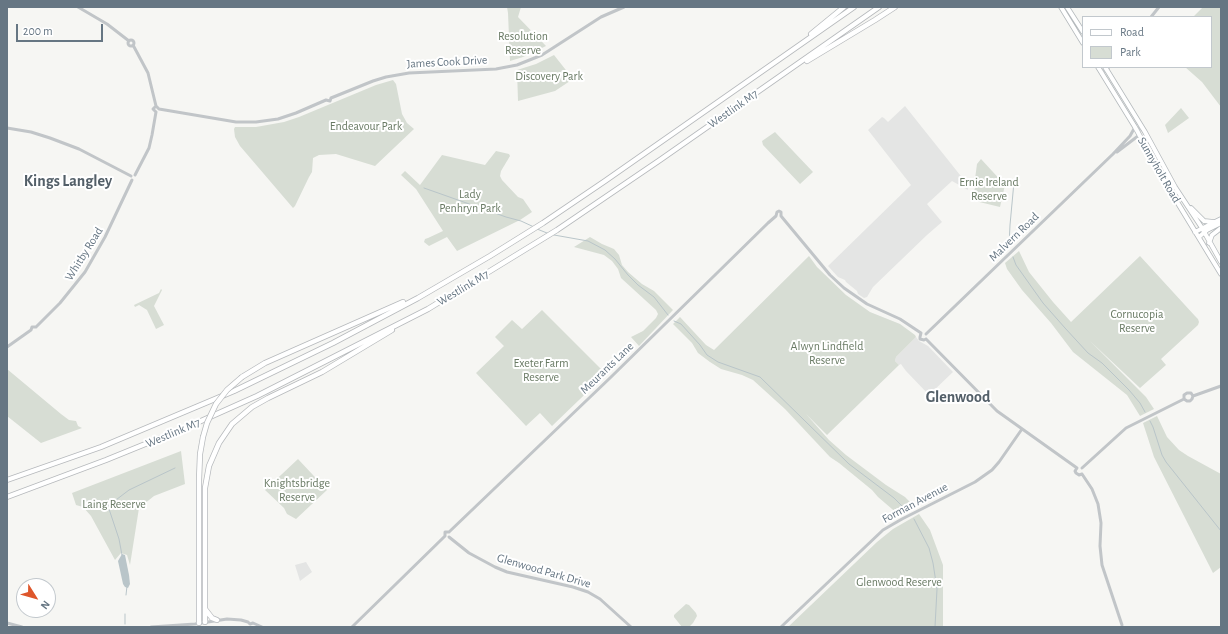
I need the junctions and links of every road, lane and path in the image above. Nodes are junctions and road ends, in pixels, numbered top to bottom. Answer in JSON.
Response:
{"nodes":[{"id":1,"x":78,"y":7,"type":"edge"},
{"id":2,"x":624,"y":7,"type":"edge"},
{"id":3,"x":844,"y":7,"type":"edge"},
{"id":4,"x":854,"y":7,"type":"edge"},
{"id":5,"x":879,"y":7,"type":"edge"},
{"id":6,"x":894,"y":7,"type":"edge"},
{"id":7,"x":1060,"y":7,"type":"edge"},
{"id":8,"x":1067,"y":7,"type":"edge"},
{"id":9,"x":1159,"y":7,"type":"edge"},
{"id":10,"x":1152,"y":16,"type":"edge"},
{"id":11,"x":1082,"y":30,"type":"edge"},
{"id":12,"x":1082,"y":40,"type":"edge"},
{"id":13,"x":803,"y":42,"type":"junction"},
{"id":14,"x":1099,"y":68,"type":"edge"},
{"id":15,"x":1107,"y":68,"type":"edge"},
{"id":16,"x":1102,"y":73,"type":"junction"},
{"id":17,"x":776,"y":80,"type":"junction"},
{"id":18,"x":157,"y":109,"type":"junction"},
{"id":19,"x":1140,"y":125,"type":"junction"},
{"id":20,"x":1135,"y":127,"type":"junction"},
{"id":21,"x":7,"y":128,"type":"edge"},
{"id":22,"x":1138,"y":134,"type":"junction"},
{"id":23,"x":1113,"y":154,"type":"junction"},
{"id":24,"x":133,"y":177,"type":"junction"},
{"id":25,"x":1185,"y":202,"type":"junction"},
{"id":26,"x":1221,"y":218,"type":"edge"},
{"id":27,"x":1214,"y":222,"type":"junction"},
{"id":28,"x":1221,"y":223,"type":"edge"},
{"id":29,"x":1221,"y":228,"type":"edge"},
{"id":30,"x":1203,"y":230,"type":"junction"},
{"id":31,"x":1195,"y":232,"type":"junction"},
{"id":32,"x":1199,"y":237,"type":"junction"},
{"id":33,"x":1209,"y":243,"type":"junction"},
{"id":34,"x":1221,"y":262,"type":"edge"},
{"id":35,"x":1221,"y":274,"type":"edge"},
{"id":36,"x":445,"y":282,"type":"junction"},
{"id":37,"x":428,"y":309,"type":"junction"},
{"id":38,"x":921,"y":333,"type":"junction"},
{"id":39,"x":926,"y":334,"type":"junction"},
{"id":40,"x":926,"y":339,"type":"junction"},
{"id":41,"x":7,"y":347,"type":"edge"},
{"id":42,"x":1221,"y":386,"type":"edge"},
{"id":43,"x":1214,"y":389,"type":"junction"},
{"id":44,"x":1221,"y":390,"type":"edge"},
{"id":45,"x":1193,"y":396,"type":"junction"},
{"id":46,"x":1184,"y":399,"type":"junction"},
{"id":47,"x":1022,"y":429,"type":"junction"},
{"id":48,"x":1077,"y":468,"type":"junction"},
{"id":49,"x":1082,"y":468,"type":"junction"},
{"id":50,"x":1082,"y":474,"type":"junction"},
{"id":51,"x":7,"y":480,"type":"edge"},
{"id":52,"x":7,"y":496,"type":"edge"},
{"id":53,"x":449,"y":532,"type":"junction"},
{"id":54,"x":445,"y":536,"type":"junction"},
{"id":55,"x":449,"y":537,"type":"junction"},
{"id":56,"x":205,"y":609,"type":"junction"},
{"id":57,"x":217,"y":620,"type":"junction"},
{"id":58,"x":7,"y":623,"type":"edge"},
{"id":59,"x":199,"y":625,"type":"edge"},
{"id":60,"x":205,"y":625,"type":"edge"},
{"id":61,"x":1122,"y":626,"type":"edge"},
{"id":62,"x":22,"y":627,"type":"edge"},
{"id":63,"x":152,"y":627,"type":"edge"},
{"id":64,"x":262,"y":627,"type":"edge"},
{"id":65,"x":352,"y":627,"type":"edge"},
{"id":66,"x":631,"y":627,"type":"edge"},
{"id":67,"x":781,"y":627,"type":"edge"}],
"edges":[{"from":1,"to":18,"type":"street","name":"Whitby Road"},
{"from":2,"to":18,"type":"street","name":"James Cook Drive"},
{"from":3,"to":13,"type":"highway"},
{"from":4,"to":13,"type":"highway","name":"Westlink M7"},
{"from":5,"to":17,"type":"highway","name":"Westlink M7"},
{"from":6,"to":17,"type":"highway"},
{"from":7,"to":12,"type":"main road"},
{"from":8,"to":11,"type":"main road"},
{"from":9,"to":10,"type":"street"},
{"from":13,"to":36,"type":"highway","name":"Westlink M7"},
{"from":14,"to":16,"type":"main road","name":"Sunnyholt Road"},
{"from":15,"to":16,"type":"street"},
{"from":15,"to":19,"type":"main road","name":"Sunnyholt Road"},
{"from":16,"to":20,"type":"main road","name":"Sunnyholt Road"},
{"from":17,"to":37,"type":"highway","name":"Westlink M7"},
{"from":18,"to":24,"type":"street","name":"Whitby Road"},
{"from":19,"to":22,"type":"street"},
{"from":19,"to":25,"type":"main road","name":"Sunnyholt Road"},
{"from":20,"to":22,"type":"main road","name":"Sunnyholt Road"},
{"from":20,"to":23,"type":"street","name":"Malvern Road"},
{"from":21,"to":24,"type":"street"},
{"from":22,"to":23,"type":"street","name":"Malvern Road"},
{"from":22,"to":31,"type":"main road","name":"Sunnyholt Road"},
{"from":23,"to":39,"type":"street","name":"Malvern Road"},
{"from":24,"to":41,"type":"street","name":"Whitby Road"},
{"from":25,"to":27,"type":"main road"},
{"from":25,"to":30,"type":"main road","name":"Sunnyholt Road"},
{"from":26,"to":27,"type":"main road"},
{"from":27,"to":30,"type":"main road"},
{"from":28,"to":30,"type":"main road"},
{"from":29,"to":33,"type":"main road"},
{"from":30,"to":31,"type":"main road"},
{"from":30,"to":32,"type":"main road"},
{"from":30,"to":33,"type":"main road","name":"Sunnyholt Road"},
{"from":31,"to":32,"type":"main road","name":"Sunnyholt Road"},
{"from":32,"to":35,"type":"main road","name":"Sunnyholt Road"},
{"from":33,"to":34,"type":"main road","name":"Sunnyholt Road"},
{"from":36,"to":51,"type":"highway","name":"Westlink M7"},
{"from":36,"to":59,"type":"highway","bridge":true},
{"from":37,"to":52,"type":"highway","name":"Westlink M7"},
{"from":37,"to":56,"type":"highway"},
{"from":38,"to":39,"type":"street"},
{"from":38,"to":40,"type":"street"},
{"from":38,"to":53,"type":"street","name":"Meurants Lane"},
{"from":39,"to":40,"type":"street"},
{"from":40,"to":47,"type":"street"},
{"from":42,"to":43,"type":"street"},
{"from":43,"to":44,"type":"street"},
{"from":43,"to":45,"type":"street"},
{"from":45,"to":46,"type":"street"},
{"from":45,"to":46,"type":"street"},
{"from":46,"to":49,"type":"street"},
{"from":47,"to":48,"type":"street"},
{"from":47,"to":67,"type":"street","name":"Forman Avenue"},
{"from":48,"to":49,"type":"street"},
{"from":48,"to":50,"type":"street"},
{"from":49,"to":50,"type":"street"},
{"from":50,"to":61,"type":"street"},
{"from":53,"to":54,"type":"street"},
{"from":53,"to":55,"type":"street"},
{"from":54,"to":55,"type":"street"},
{"from":54,"to":65,"type":"street"},
{"from":55,"to":66,"type":"street","name":"Glenwood Park Drive"},
{"from":56,"to":57,"type":"highway"},
{"from":56,"to":60,"type":"highway"},
{"from":57,"to":60,"type":"street"},
{"from":57,"to":64,"type":"street"},
{"from":58,"to":62,"type":"street"},
{"from":59,"to":60,"type":"street"},
{"from":59,"to":63,"type":"street"}]}
